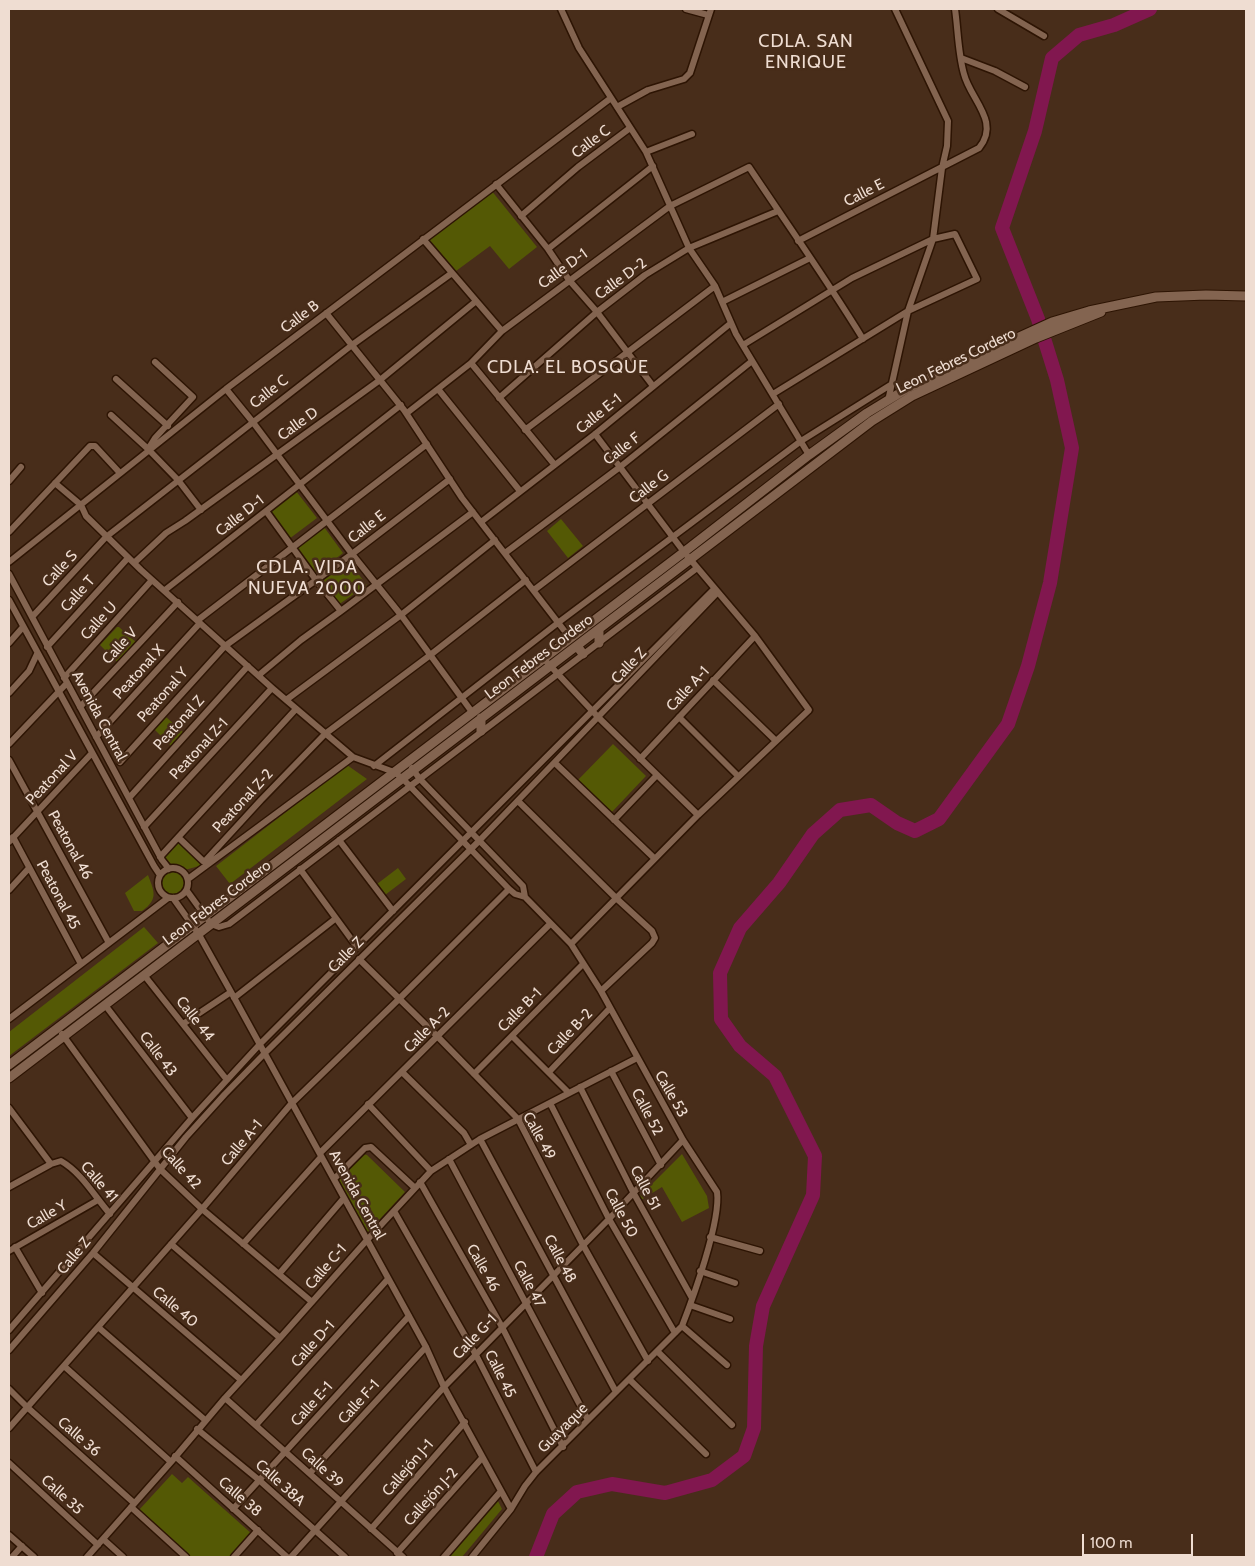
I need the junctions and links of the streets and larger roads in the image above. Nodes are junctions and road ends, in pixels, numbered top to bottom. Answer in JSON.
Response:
{"nodes":[{"id":1,"x":561,"y":9,"type":"edge"},
{"id":2,"x":686,"y":9,"type":"edge"},
{"id":3,"x":895,"y":9,"type":"edge"},
{"id":4,"x":955,"y":9,"type":"edge"},
{"id":5,"x":998,"y":9,"type":"edge"},
{"id":6,"x":709,"y":12,"type":"edge"},
{"id":7,"x":1012,"y":12,"type":"edge"},
{"id":8,"x":1044,"y":36,"type":"dead end"},
{"id":9,"x":960,"y":58,"type":"junction"},
{"id":10,"x":1025,"y":87,"type":"dead end"},
{"id":11,"x":611,"y":98,"type":"junction"},
{"id":12,"x":617,"y":107,"type":"junction"},
{"id":13,"x":630,"y":128,"type":"junction"},
{"id":14,"x":692,"y":134,"type":"dead end"},
{"id":15,"x":646,"y":152,"type":"junction"},
{"id":16,"x":653,"y":166,"type":"junction"},
{"id":17,"x":942,"y":168,"type":"junction"},
{"id":18,"x":496,"y":184,"type":"junction"},
{"id":19,"x":670,"y":206,"type":"junction"},
{"id":20,"x":778,"y":211,"type":"junction"},
{"id":21,"x":521,"y":216,"type":"junction"},
{"id":22,"x":423,"y":239,"type":"junction"},
{"id":23,"x":933,"y":239,"type":"junction"},
{"id":24,"x":798,"y":241,"type":"junction"},
{"id":25,"x":689,"y":248,"type":"junction"},
{"id":26,"x":548,"y":249,"type":"junction"},
{"id":27,"x":810,"y":258,"type":"junction"},
{"id":28,"x":452,"y":273,"type":"junction"},
{"id":29,"x":569,"y":280,"type":"junction"},
{"id":30,"x":715,"y":286,"type":"junction"},
{"id":31,"x":833,"y":290,"type":"junction"},
{"id":32,"x":1246,"y":296,"type":"edge"},
{"id":33,"x":476,"y":302,"type":"junction"},
{"id":34,"x":722,"y":302,"type":"junction"},
{"id":35,"x":908,"y":311,"type":"junction"},
{"id":36,"x":597,"y":312,"type":"junction"},
{"id":37,"x":326,"y":313,"type":"junction"},
{"id":38,"x":731,"y":323,"type":"junction"},
{"id":39,"x":502,"y":331,"type":"junction"},
{"id":40,"x":863,"y":339,"type":"junction"},
{"id":41,"x":352,"y":345,"type":"junction"},
{"id":42,"x":743,"y":345,"type":"junction"},
{"id":43,"x":626,"y":352,"type":"junction"},
{"id":44,"x":752,"y":360,"type":"junction"},
{"id":45,"x":155,"y":362,"type":"dead end"},
{"id":46,"x":471,"y":363,"type":"junction"},
{"id":47,"x":116,"y":379,"type":"dead end"},
{"id":48,"x":380,"y":380,"type":"junction"},
{"id":49,"x":892,"y":384,"type":"junction"},
{"id":50,"x":653,"y":386,"type":"junction"},
{"id":51,"x":226,"y":389,"type":"junction"},
{"id":52,"x":438,"y":389,"type":"junction"},
{"id":53,"x":773,"y":394,"type":"junction"},
{"id":54,"x":499,"y":398,"type":"junction"},
{"id":55,"x":778,"y":404,"type":"junction"},
{"id":56,"x":890,"y":404,"type":"junction"},
{"id":57,"x":401,"y":406,"type":"junction"},
{"id":58,"x":407,"y":413,"type":"junction"},
{"id":59,"x":111,"y":415,"type":"dead end"},
{"id":60,"x":252,"y":421,"type":"junction"},
{"id":61,"x":168,"y":426,"type":"junction"},
{"id":62,"x":525,"y":430,"type":"junction"},
{"id":63,"x":595,"y":434,"type":"junction"},
{"id":64,"x":801,"y":441,"type":"junction"},
{"id":65,"x":427,"y":444,"type":"junction"},
{"id":66,"x":148,"y":450,"type":"junction"},
{"id":67,"x":276,"y":455,"type":"junction"},
{"id":68,"x":810,"y":455,"type":"junction"},
{"id":69,"x":554,"y":464,"type":"junction"},
{"id":70,"x":21,"y":467,"type":"dead end"},
{"id":71,"x":620,"y":467,"type":"junction"},
{"id":72,"x":119,"y":472,"type":"junction"},
{"id":73,"x":450,"y":478,"type":"junction"},
{"id":74,"x":178,"y":480,"type":"junction"},
{"id":75,"x":9,"y":481,"type":"edge"},
{"id":76,"x":54,"y":483,"type":"junction"},
{"id":77,"x":299,"y":486,"type":"junction"},
{"id":78,"x":520,"y":491,"type":"junction"},
{"id":79,"x":648,"y":503,"type":"junction"},
{"id":80,"x":81,"y":505,"type":"junction"},
{"id":81,"x":201,"y":510,"type":"junction"},
{"id":82,"x":266,"y":511,"type":"junction"},
{"id":83,"x":473,"y":512,"type":"junction"},
{"id":84,"x":326,"y":521,"type":"junction"},
{"id":85,"x":481,"y":522,"type":"junction"},
{"id":86,"x":9,"y":532,"type":"edge"},
{"id":87,"x":106,"y":537,"type":"junction"},
{"id":88,"x":674,"y":537,"type":"junction"},
{"id":89,"x":495,"y":540,"type":"junction"},
{"id":90,"x":293,"y":547,"type":"junction"},
{"id":91,"x":684,"y":552,"type":"junction"},
{"id":92,"x":506,"y":553,"type":"junction"},
{"id":93,"x":352,"y":554,"type":"junction"},
{"id":94,"x":128,"y":558,"type":"junction"},
{"id":95,"x":690,"y":560,"type":"junction"},
{"id":96,"x":9,"y":562,"type":"edge"},
{"id":97,"x":134,"y":563,"type":"junction"},
{"id":98,"x":697,"y":568,"type":"junction"},
{"id":99,"x":9,"y":574,"type":"edge"},
{"id":100,"x":152,"y":580,"type":"junction"},
{"id":101,"x":316,"y":580,"type":"junction"},
{"id":102,"x":526,"y":580,"type":"junction"},
{"id":103,"x":376,"y":585,"type":"junction"},
{"id":104,"x":165,"y":590,"type":"junction"},
{"id":105,"x":534,"y":590,"type":"junction"},
{"id":106,"x":715,"y":591,"type":"junction"},
{"id":107,"x":9,"y":600,"type":"edge"},
{"id":108,"x":178,"y":602,"type":"junction"},
{"id":109,"x":341,"y":612,"type":"junction"},
{"id":110,"x":400,"y":615,"type":"junction"},
{"id":111,"x":32,"y":617,"type":"junction"},
{"id":112,"x":199,"y":621,"type":"junction"},
{"id":113,"x":559,"y":622,"type":"junction"},
{"id":114,"x":23,"y":627,"type":"junction"},
{"id":115,"x":599,"y":629,"type":"junction"},
{"id":116,"x":755,"y":636,"type":"junction"},
{"id":117,"x":570,"y":638,"type":"junction"},
{"id":118,"x":599,"y":642,"type":"junction"},
{"id":119,"x":9,"y":643,"type":"edge"},
{"id":120,"x":225,"y":646,"type":"junction"},
{"id":121,"x":577,"y":646,"type":"junction"},
{"id":122,"x":48,"y":647,"type":"junction"},
{"id":123,"x":37,"y":654,"type":"junction"},
{"id":124,"x":583,"y":654,"type":"junction"},
{"id":125,"x":429,"y":656,"type":"junction"},
{"id":126,"x":543,"y":658,"type":"junction"},
{"id":127,"x":248,"y":666,"type":"junction"},
{"id":128,"x":550,"y":666,"type":"junction"},
{"id":129,"x":557,"y":674,"type":"junction"},
{"id":130,"x":259,"y":675,"type":"junction"},
{"id":131,"x":65,"y":680,"type":"junction"},
{"id":132,"x":713,"y":680,"type":"junction"},
{"id":133,"x":272,"y":688,"type":"junction"},
{"id":134,"x":59,"y":691,"type":"junction"},
{"id":135,"x":9,"y":692,"type":"edge"},
{"id":136,"x":461,"y":698,"type":"junction"},
{"id":137,"x":286,"y":700,"type":"junction"},
{"id":138,"x":80,"y":707,"type":"junction"},
{"id":139,"x":296,"y":709,"type":"junction"},
{"id":140,"x":472,"y":712,"type":"junction"},
{"id":141,"x":593,"y":712,"type":"junction"},
{"id":142,"x":598,"y":717,"type":"junction"},
{"id":143,"x":679,"y":717,"type":"junction"},
{"id":144,"x":481,"y":718,"type":"junction"},
{"id":145,"x":481,"y":732,"type":"junction"},
{"id":146,"x":325,"y":734,"type":"junction"},
{"id":147,"x":96,"y":737,"type":"junction"},
{"id":148,"x":776,"y":741,"type":"junction"},
{"id":149,"x":9,"y":744,"type":"edge"},
{"id":150,"x":444,"y":747,"type":"junction"},
{"id":151,"x":92,"y":753,"type":"junction"},
{"id":152,"x":451,"y":754,"type":"junction"},
{"id":153,"x":353,"y":757,"type":"junction"},
{"id":154,"x":640,"y":759,"type":"junction"},
{"id":155,"x":9,"y":760,"type":"edge"},
{"id":156,"x":120,"y":762,"type":"dead end"},
{"id":157,"x":408,"y":762,"type":"junction"},
{"id":158,"x":555,"y":763,"type":"junction"},
{"id":159,"x":374,"y":766,"type":"junction"},
{"id":160,"x":413,"y":771,"type":"junction"},
{"id":161,"x":394,"y":772,"type":"junction"},
{"id":162,"x":657,"y":775,"type":"junction"},
{"id":163,"x":738,"y":776,"type":"junction"},
{"id":164,"x":419,"y":778,"type":"junction"},
{"id":165,"x":406,"y":782,"type":"junction"},
{"id":166,"x":129,"y":798,"type":"junction"},
{"id":167,"x":518,"y":801,"type":"junction"},
{"id":168,"x":37,"y":811,"type":"junction"},
{"id":169,"x":698,"y":815,"type":"junction"},
{"id":170,"x":614,"y":820,"type":"junction"},
{"id":171,"x":342,"y":826,"type":"junction"},
{"id":172,"x":144,"y":827,"type":"junction"},
{"id":173,"x":471,"y":833,"type":"junction"},
{"id":174,"x":179,"y":838,"type":"junction"},
{"id":175,"x":342,"y":838,"type":"junction"},
{"id":176,"x":11,"y":840,"type":"edge"},
{"id":177,"x":479,"y":840,"type":"junction"},
{"id":178,"x":463,"y":841,"type":"junction"},
{"id":179,"x":470,"y":849,"type":"junction"},
{"id":180,"x":160,"y":857,"type":"junction"},
{"id":181,"x":309,"y":857,"type":"junction"},
{"id":182,"x":654,"y":858,"type":"junction"},
{"id":183,"x":29,"y":868,"type":"junction"},
{"id":184,"x":168,"y":869,"type":"junction"},
{"id":185,"x":300,"y":869,"type":"junction"},
{"id":186,"x":160,"y":875,"type":"junction"},
{"id":187,"x":281,"y":877,"type":"junction"},
{"id":188,"x":188,"y":879,"type":"junction"},
{"id":189,"x":508,"y":889,"type":"junction"},
{"id":190,"x":9,"y":890,"type":"edge"},
{"id":191,"x":186,"y":891,"type":"junction"},
{"id":192,"x":525,"y":897,"type":"junction"},
{"id":193,"x":171,"y":898,"type":"junction"},
{"id":194,"x":616,"y":898,"type":"junction"},
{"id":195,"x":392,"y":911,"type":"junction"},
{"id":196,"x":205,"y":916,"type":"junction"},
{"id":197,"x":335,"y":919,"type":"junction"},
{"id":198,"x":211,"y":924,"type":"junction"},
{"id":199,"x":550,"y":924,"type":"junction"},
{"id":200,"x":195,"y":929,"type":"junction"},
{"id":201,"x":109,"y":943,"type":"junction"},
{"id":202,"x":571,"y":944,"type":"junction"},
{"id":203,"x":357,"y":948,"type":"junction"},
{"id":204,"x":359,"y":959,"type":"junction"},
{"id":205,"x":81,"y":964,"type":"junction"},
{"id":206,"x":583,"y":964,"type":"junction"},
{"id":207,"x":144,"y":975,"type":"junction"},
{"id":208,"x":601,"y":992,"type":"junction"},
{"id":209,"x":233,"y":995,"type":"junction"},
{"id":210,"x":399,"y":999,"type":"junction"},
{"id":211,"x":105,"y":1005,"type":"junction"},
{"id":212,"x":610,"y":1008,"type":"junction"},
{"id":213,"x":9,"y":1019,"type":"edge"},
{"id":214,"x":183,"y":1024,"type":"junction"},
{"id":215,"x":57,"y":1028,"type":"junction"},
{"id":216,"x":63,"y":1036,"type":"junction"},
{"id":217,"x":438,"y":1036,"type":"junction"},
{"id":218,"x":512,"y":1036,"type":"junction"},
{"id":219,"x":260,"y":1044,"type":"junction"},
{"id":220,"x":264,"y":1054,"type":"junction"},
{"id":221,"x":637,"y":1058,"type":"junction"},
{"id":222,"x":9,"y":1065,"type":"edge"},
{"id":223,"x":611,"y":1071,"type":"junction"},
{"id":224,"x":402,"y":1072,"type":"junction"},
{"id":225,"x":548,"y":1072,"type":"junction"},
{"id":226,"x":474,"y":1074,"type":"junction"},
{"id":227,"x":9,"y":1078,"type":"edge"},
{"id":228,"x":227,"y":1080,"type":"junction"},
{"id":229,"x":580,"y":1087,"type":"junction"},
{"id":230,"x":569,"y":1093,"type":"junction"},
{"id":231,"x":550,"y":1103,"type":"junction"},
{"id":232,"x":291,"y":1104,"type":"junction"},
{"id":233,"x":368,"y":1104,"type":"junction"},
{"id":234,"x":9,"y":1108,"type":"edge"},
{"id":235,"x":192,"y":1118,"type":"junction"},
{"id":236,"x":518,"y":1119,"type":"junction"},
{"id":237,"x":480,"y":1139,"type":"junction"},
{"id":238,"x":683,"y":1140,"type":"junction"},
{"id":239,"x":471,"y":1144,"type":"junction"},
{"id":240,"x":320,"y":1155,"type":"junction"},
{"id":241,"x":449,"y":1159,"type":"junction"},
{"id":242,"x":155,"y":1160,"type":"junction"},
{"id":243,"x":52,"y":1164,"type":"junction"},
{"id":244,"x":661,"y":1165,"type":"junction"},
{"id":245,"x":160,"y":1169,"type":"junction"},
{"id":246,"x":431,"y":1172,"type":"junction"},
{"id":247,"x":334,"y":1179,"type":"junction"},
{"id":248,"x":420,"y":1182,"type":"junction"},
{"id":249,"x":9,"y":1187,"type":"edge"},
{"id":250,"x":414,"y":1188,"type":"junction"},
{"id":251,"x":633,"y":1192,"type":"junction"},
{"id":252,"x":344,"y":1198,"type":"junction"},
{"id":253,"x":98,"y":1200,"type":"junction"},
{"id":254,"x":202,"y":1209,"type":"junction"},
{"id":255,"x":394,"y":1211,"type":"junction"},
{"id":256,"x":110,"y":1214,"type":"junction"},
{"id":257,"x":608,"y":1219,"type":"junction"},
{"id":258,"x":710,"y":1237,"type":"junction"},
{"id":259,"x":367,"y":1240,"type":"junction"},
{"id":260,"x":171,"y":1244,"type":"junction"},
{"id":261,"x":244,"y":1244,"type":"junction"},
{"id":262,"x":583,"y":1245,"type":"junction"},
{"id":263,"x":15,"y":1247,"type":"junction"},
{"id":264,"x":9,"y":1251,"type":"edge"},
{"id":265,"x":760,"y":1251,"type":"dead end"},
{"id":266,"x":93,"y":1254,"type":"junction"},
{"id":267,"x":700,"y":1271,"type":"junction"},
{"id":268,"x":279,"y":1274,"type":"junction"},
{"id":269,"x":554,"y":1274,"type":"junction"},
{"id":270,"x":388,"y":1279,"type":"junction"},
{"id":271,"x":735,"y":1283,"type":"dead end"},
{"id":272,"x":132,"y":1288,"type":"junction"},
{"id":273,"x":42,"y":1292,"type":"junction"},
{"id":274,"x":312,"y":1302,"type":"junction"},
{"id":275,"x":691,"y":1302,"type":"junction"},
{"id":276,"x":525,"y":1303,"type":"junction"},
{"id":277,"x":409,"y":1316,"type":"junction"},
{"id":278,"x":730,"y":1319,"type":"dead end"},
{"id":279,"x":682,"y":1326,"type":"junction"},
{"id":280,"x":98,"y":1327,"type":"junction"},
{"id":281,"x":502,"y":1327,"type":"junction"},
{"id":282,"x":9,"y":1330,"type":"edge"},
{"id":283,"x":675,"y":1333,"type":"junction"},
{"id":284,"x":280,"y":1338,"type":"junction"},
{"id":285,"x":426,"y":1347,"type":"junction"},
{"id":286,"x":9,"y":1350,"type":"edge"},
{"id":287,"x":657,"y":1352,"type":"junction"},
{"id":288,"x":476,"y":1354,"type":"junction"},
{"id":289,"x":648,"y":1361,"type":"junction"},
{"id":290,"x":727,"y":1365,"type":"dead end"},
{"id":291,"x":64,"y":1366,"type":"junction"},
{"id":292,"x":242,"y":1380,"type":"junction"},
{"id":293,"x":630,"y":1380,"type":"junction"},
{"id":294,"x":444,"y":1387,"type":"junction"},
{"id":295,"x":9,"y":1389,"type":"edge"},
{"id":296,"x":616,"y":1392,"type":"junction"},
{"id":297,"x":225,"y":1398,"type":"junction"},
{"id":298,"x":26,"y":1407,"type":"junction"},
{"id":299,"x":205,"y":1420,"type":"junction"},
{"id":300,"x":588,"y":1420,"type":"junction"},
{"id":301,"x":465,"y":1422,"type":"junction"},
{"id":302,"x":256,"y":1425,"type":"junction"},
{"id":303,"x":732,"y":1425,"type":"dead end"},
{"id":304,"x":9,"y":1428,"type":"edge"},
{"id":305,"x":198,"y":1429,"type":"junction"},
{"id":306,"x":563,"y":1447,"type":"junction"},
{"id":307,"x":286,"y":1451,"type":"junction"},
{"id":308,"x":706,"y":1454,"type":"dead end"},
{"id":309,"x":482,"y":1458,"type":"junction"},
{"id":310,"x":173,"y":1459,"type":"junction"},
{"id":311,"x":9,"y":1463,"type":"edge"},
{"id":312,"x":536,"y":1472,"type":"junction"},
{"id":313,"x":310,"y":1474,"type":"junction"},
{"id":314,"x":259,"y":1480,"type":"junction"},
{"id":315,"x":501,"y":1491,"type":"junction"},
{"id":316,"x":341,"y":1503,"type":"junction"},
{"id":317,"x":133,"y":1505,"type":"junction"},
{"id":318,"x":234,"y":1508,"type":"junction"},
{"id":319,"x":511,"y":1508,"type":"junction"},
{"id":320,"x":258,"y":1530,"type":"junction"},
{"id":321,"x":371,"y":1530,"type":"junction"},
{"id":322,"x":315,"y":1531,"type":"junction"},
{"id":323,"x":9,"y":1535,"type":"edge"},
{"id":324,"x":103,"y":1539,"type":"junction"},
{"id":325,"x":98,"y":1545,"type":"junction"},
{"id":326,"x":22,"y":1546,"type":"junction"},
{"id":327,"x":400,"y":1555,"type":"edge"},
{"id":328,"x":12,"y":1557,"type":"edge"},
{"id":329,"x":34,"y":1557,"type":"edge"},
{"id":330,"x":87,"y":1557,"type":"edge"},
{"id":331,"x":124,"y":1557,"type":"edge"},
{"id":332,"x":186,"y":1557,"type":"edge"},
{"id":333,"x":234,"y":1557,"type":"edge"},
{"id":334,"x":287,"y":1557,"type":"edge"},
{"id":335,"x":291,"y":1557,"type":"edge"},
{"id":336,"x":345,"y":1557,"type":"edge"},
{"id":337,"x":444,"y":1557,"type":"edge"},
{"id":338,"x":472,"y":1557,"type":"edge"}],
"edges":[{"from":1,"to":11,"type":"street"},
{"from":2,"to":6,"type":"street"},
{"from":3,"to":17,"type":"street"},
{"from":4,"to":9,"type":"street","name":"Calle E"},
{"from":5,"to":7,"type":"street"},
{"from":6,"to":12,"type":"street"},
{"from":7,"to":8,"type":"street"},
{"from":9,"to":10,"type":"street"},
{"from":9,"to":17,"type":"street","name":"Calle E"},
{"from":11,"to":12,"type":"street"},
{"from":11,"to":18,"type":"street","name":"Calle B"},
{"from":12,"to":13,"type":"street"},
{"from":13,"to":15,"type":"street"},
{"from":13,"to":21,"type":"street","name":"Calle C"},
{"from":14,"to":15,"type":"street"},
{"from":15,"to":16,"type":"street"},
{"from":16,"to":19,"type":"street"},
{"from":16,"to":26,"type":"street"},
{"from":17,"to":23,"type":"street"},
{"from":17,"to":24,"type":"street","name":"Calle E"},
{"from":18,"to":21,"type":"street"},
{"from":18,"to":22,"type":"street","name":"Calle B"},
{"from":19,"to":20,"type":"street","name":"Calle D-1"},
{"from":19,"to":25,"type":"street"},
{"from":19,"to":29,"type":"street","name":"Calle D-1"},
{"from":20,"to":24,"type":"street"},
{"from":20,"to":25,"type":"street","name":"Calle D-2"},
{"from":21,"to":26,"type":"street"},
{"from":22,"to":28,"type":"street"},
{"from":22,"to":37,"type":"street","name":"Calle B"},
{"from":23,"to":31,"type":"street"},
{"from":23,"to":35,"type":"street"},
{"from":23,"to":35,"type":"street"},
{"from":24,"to":27,"type":"street"},
{"from":25,"to":30,"type":"street"},
{"from":25,"to":36,"type":"street","name":"Calle D-2"},
{"from":26,"to":29,"type":"street"},
{"from":27,"to":31,"type":"street"},
{"from":27,"to":34,"type":"street"},
{"from":28,"to":33,"type":"street"},
{"from":28,"to":41,"type":"street","name":"Calle C"},
{"from":29,"to":36,"type":"street"},
{"from":29,"to":39,"type":"street","name":"Calle D-1"},
{"from":30,"to":34,"type":"street"},
{"from":30,"to":43,"type":"street"},
{"from":31,"to":40,"type":"street"},
{"from":31,"to":42,"type":"street"},
{"from":32,"to":56,"type":"street","name":"Leon Febres Cordero"},
{"from":33,"to":39,"type":"street"},
{"from":33,"to":48,"type":"street","name":"Calle D"},
{"from":34,"to":38,"type":"street"},
{"from":35,"to":40,"type":"street"},
{"from":35,"to":49,"type":"street"},
{"from":36,"to":43,"type":"street"},
{"from":36,"to":54,"type":"street","name":"Calle D-2"},
{"from":37,"to":41,"type":"street"},
{"from":37,"to":51,"type":"street","name":"Calle B"},
{"from":38,"to":42,"type":"street"},
{"from":38,"to":50,"type":"street","name":"Calle E-1"},
{"from":39,"to":46,"type":"street","name":"Calle D-1"},
{"from":40,"to":53,"type":"street"},
{"from":41,"to":48,"type":"street"},
{"from":41,"to":60,"type":"street","name":"Calle C"},
{"from":42,"to":44,"type":"street"},
{"from":43,"to":50,"type":"street"},
{"from":43,"to":62,"type":"street"},
{"from":44,"to":53,"type":"street"},
{"from":44,"to":71,"type":"street","name":"Calle F"},
{"from":45,"to":61,"type":"street"},
{"from":46,"to":52,"type":"street","name":"Calle D-1"},
{"from":46,"to":54,"type":"street"},
{"from":47,"to":61,"type":"street"},
{"from":48,"to":57,"type":"street"},
{"from":48,"to":67,"type":"street","name":"Calle D"},
{"from":49,"to":56,"type":"street"},
{"from":49,"to":64,"type":"street"},
{"from":50,"to":63,"type":"street","name":"Calle E-1"},
{"from":51,"to":60,"type":"street"},
{"from":51,"to":66,"type":"street","name":"Calle B"},
{"from":52,"to":58,"type":"street","name":"Calle D-1"},
{"from":52,"to":78,"type":"street"},
{"from":53,"to":55,"type":"street"},
{"from":54,"to":62,"type":"street"},
{"from":55,"to":64,"type":"street"},
{"from":55,"to":79,"type":"street","name":"Calle G"},
{"from":56,"to":68,"type":"street","name":"Leon Febres Cordero"},
{"from":56,"to":95,"type":"street","name":"Leon Febres Cordero"},
{"from":57,"to":58,"type":"street"},
{"from":57,"to":77,"type":"street","name":"Calle D-1"},
{"from":58,"to":65,"type":"street"},
{"from":59,"to":66,"type":"street"},
{"from":60,"to":67,"type":"street"},
{"from":60,"to":74,"type":"street","name":"Calle C"},
{"from":61,"to":66,"type":"street"},
{"from":62,"to":69,"type":"street"},
{"from":63,"to":69,"type":"street","name":"Calle E-1"},
{"from":63,"to":71,"type":"street"},
{"from":64,"to":68,"type":"street"},
{"from":64,"to":88,"type":"street"},
{"from":65,"to":73,"type":"street"},
{"from":65,"to":84,"type":"street"},
{"from":66,"to":72,"type":"street","name":"Calle B"},
{"from":66,"to":74,"type":"street"},
{"from":67,"to":77,"type":"street"},
{"from":67,"to":81,"type":"street","name":"Calle D"},
{"from":68,"to":91,"type":"street","name":"Leon Febres Cordero"},
{"from":69,"to":78,"type":"street","name":"Calle E-1"},
{"from":70,"to":75,"type":"street"},
{"from":71,"to":79,"type":"street"},
{"from":71,"to":92,"type":"street","name":"Calle F"},
{"from":72,"to":76,"type":"street"},
{"from":72,"to":80,"type":"street","name":"Calle B"},
{"from":73,"to":83,"type":"street"},
{"from":73,"to":93,"type":"street","name":"Calle E"},
{"from":74,"to":81,"type":"street"},
{"from":74,"to":87,"type":"street","name":"Calle C"},
{"from":76,"to":80,"type":"street"},
{"from":76,"to":86,"type":"street"},
{"from":77,"to":82,"type":"street","name":"Calle D-1"},
{"from":77,"to":84,"type":"street"},
{"from":78,"to":85,"type":"street","name":"Calle E-1"},
{"from":79,"to":88,"type":"street"},
{"from":79,"to":105,"type":"street","name":"Calle G"},
{"from":80,"to":87,"type":"street"},
{"from":80,"to":96,"type":"street","name":"Calle B"},
{"from":81,"to":97,"type":"street","name":"Calle D"},
{"from":82,"to":90,"type":"street"},
{"from":82,"to":104,"type":"street","name":"Calle D-1"},
{"from":83,"to":85,"type":"street"},
{"from":83,"to":103,"type":"street"},
{"from":84,"to":90,"type":"street"},
{"from":84,"to":93,"type":"street"},
{"from":85,"to":89,"type":"street"},
{"from":87,"to":94,"type":"street"},
{"from":87,"to":111,"type":"street","name":"Calle S"},
{"from":88,"to":91,"type":"street"},
{"from":88,"to":113,"type":"street"},
{"from":89,"to":92,"type":"street"},
{"from":89,"to":110,"type":"street"},
{"from":90,"to":101,"type":"street"},
{"from":90,"to":112,"type":"street"},
{"from":91,"to":95,"type":"street"},
{"from":91,"to":117,"type":"street","name":"Leon Febres Cordero"},
{"from":92,"to":102,"type":"street"},
{"from":93,"to":101,"type":"street","name":"Calle E"},
{"from":93,"to":103,"type":"street"},
{"from":94,"to":97,"type":"street"},
{"from":94,"to":122,"type":"street","name":"Calle T"},
{"from":95,"to":98,"type":"street"},
{"from":95,"to":115,"type":"street","name":"Leon Febres Cordero"},
{"from":97,"to":100,"type":"street"},
{"from":98,"to":106,"type":"street"},
{"from":98,"to":118,"type":"street"},
{"from":99,"to":111,"type":"street","name":"Avenida Central"},
{"from":100,"to":104,"type":"street"},
{"from":100,"to":131,"type":"street","name":"Calle U"},
{"from":101,"to":109,"type":"street"},
{"from":101,"to":120,"type":"street","name":"Calle E"},
{"from":102,"to":105,"type":"street"},
{"from":102,"to":125,"type":"street"},
{"from":103,"to":109,"type":"street"},
{"from":103,"to":110,"type":"street"},
{"from":104,"to":108,"type":"street"},
{"from":105,"to":113,"type":"street"},
{"from":106,"to":116,"type":"street"},
{"from":106,"to":141,"type":"street","name":"Calle Z"},
{"from":106,"to":142,"type":"street","name":"Calle Z"},
{"from":107,"to":114,"type":"street","name":"Avenida Central"},
{"from":108,"to":112,"type":"street"},
{"from":108,"to":138,"type":"street","name":"Calle V"},
{"from":109,"to":130,"type":"street"},
{"from":110,"to":125,"type":"street"},
{"from":110,"to":137,"type":"street"},
{"from":111,"to":122,"type":"street","name":"Avenida Central"},
{"from":112,"to":120,"type":"street"},
{"from":112,"to":147,"type":"street","name":"Peatonal X"},
{"from":113,"to":117,"type":"street"},
{"from":113,"to":136,"type":"street"},
{"from":114,"to":119,"type":"street"},
{"from":114,"to":123,"type":"street","name":"Avenida Central"},
{"from":115,"to":118,"type":"street"},
{"from":115,"to":121,"type":"street","name":"Leon Febres Cordero"},
{"from":116,"to":132,"type":"street","name":"Calle A-1"},
{"from":116,"to":148,"type":"street"},
{"from":117,"to":126,"type":"street","name":"Leon Febres Cordero"},
{"from":118,"to":124,"type":"street"},
{"from":120,"to":127,"type":"street"},
{"from":120,"to":156,"type":"street","name":"Peatonal Y"},
{"from":121,"to":124,"type":"street"},
{"from":121,"to":128,"type":"street","name":"Leon Febres Cordero"},
{"from":122,"to":131,"type":"street","name":"Avenida Central"},
{"from":123,"to":134,"type":"street","name":"Avenida Central"},
{"from":123,"to":135,"type":"street"},
{"from":124,"to":129,"type":"street"},
{"from":125,"to":136,"type":"street"},
{"from":125,"to":146,"type":"street"},
{"from":126,"to":128,"type":"street"},
{"from":126,"to":140,"type":"street","name":"Leon Febres Cordero"},
{"from":127,"to":130,"type":"street"},
{"from":127,"to":166,"type":"street","name":"Peatonal Z"},
{"from":128,"to":129,"type":"street"},
{"from":128,"to":144,"type":"street","name":"Leon Febres Cordero"},
{"from":129,"to":141,"type":"street"},
{"from":129,"to":145,"type":"street"},
{"from":130,"to":133,"type":"street"},
{"from":131,"to":134,"type":"street","name":"Calle U"},
{"from":131,"to":138,"type":"street","name":"Avenida Central"},
{"from":132,"to":143,"type":"street","name":"Calle A-1"},
{"from":132,"to":148,"type":"street"},
{"from":133,"to":137,"type":"street"},
{"from":133,"to":172,"type":"street","name":"Peatonal Z-1"},
{"from":134,"to":149,"type":"street","name":"Calle U"},
{"from":134,"to":151,"type":"street","name":"Avenida Central"},
{"from":136,"to":140,"type":"street"},
{"from":136,"to":159,"type":"street"},
{"from":137,"to":139,"type":"street"},
{"from":138,"to":147,"type":"street","name":"Avenida Central"},
{"from":139,"to":146,"type":"street"},
{"from":139,"to":174,"type":"street","name":"Peatonal Z-2"},
{"from":140,"to":157,"type":"street","name":"Leon Febres Cordero"},
{"from":141,"to":142,"type":"street"},
{"from":141,"to":173,"type":"street","name":"Calle Z"},
{"from":142,"to":154,"type":"street"},
{"from":142,"to":158,"type":"street","name":"Calle Z"},
{"from":143,"to":154,"type":"street","name":"Calle A-1"},
{"from":143,"to":163,"type":"street"},
{"from":144,"to":145,"type":"street"},
{"from":144,"to":150,"type":"street","name":"Leon Febres Cordero"},
{"from":145,"to":152,"type":"street"},
{"from":146,"to":153,"type":"street"},
{"from":146,"to":174,"type":"street","name":"Peatonal Z-2"},
{"from":147,"to":166,"type":"street","name":"Avenida Central"},
{"from":148,"to":163,"type":"street"},
{"from":150,"to":152,"type":"street"},
{"from":150,"to":160,"type":"street","name":"Leon Febres Cordero"},
{"from":151,"to":168,"type":"street","name":"Peatonal V"},
{"from":151,"to":186,"type":"street","name":"Avenida Central"},
{"from":152,"to":164,"type":"street"},
{"from":153,"to":159,"type":"street"},
{"from":153,"to":188,"type":"street"},
{"from":154,"to":162,"type":"street"},
{"from":155,"to":168,"type":"street","name":"Peatonal 46"},
{"from":157,"to":160,"type":"street","name":"Calle 53"},
{"from":157,"to":161,"type":"street","name":"Leon Febres Cordero"},
{"from":158,"to":167,"type":"street","name":"Calle Z"},
{"from":158,"to":170,"type":"street"},
{"from":159,"to":161,"type":"street"},
{"from":160,"to":164,"type":"street","name":"Calle 53"},
{"from":160,"to":165,"type":"street","name":"Leon Febres Cordero"},
{"from":161,"to":165,"type":"street","name":"Calle 53"},
{"from":161,"to":196,"type":"street","name":"Leon Febres Cordero"},
{"from":162,"to":169,"type":"street"},
{"from":162,"to":170,"type":"street"},
{"from":163,"to":169,"type":"street"},
{"from":164,"to":165,"type":"street"},
{"from":164,"to":173,"type":"street","name":"Calle 53"},
{"from":165,"to":171,"type":"street","name":"Leon Febres Cordero"},
{"from":165,"to":175,"type":"street"},
{"from":165,"to":178,"type":"street","name":"Calle 53"},
{"from":166,"to":172,"type":"street","name":"Avenida Central"},
{"from":167,"to":177,"type":"street","name":"Calle Z"},
{"from":167,"to":194,"type":"street"},
{"from":168,"to":176,"type":"street","name":"Peatonal V"},
{"from":168,"to":201,"type":"street","name":"Peatonal 46"},
{"from":169,"to":182,"type":"street"},
{"from":170,"to":182,"type":"street"},
{"from":171,"to":175,"type":"street"},
{"from":171,"to":181,"type":"street","name":"Leon Febres Cordero"},
{"from":172,"to":180,"type":"street","name":"Avenida Central"},
{"from":173,"to":177,"type":"street","name":"Calle 53"},
{"from":173,"to":178,"type":"street","name":"Calle Z"},
{"from":174,"to":180,"type":"street","name":"Peatonal Z-2"},
{"from":175,"to":181,"type":"street"},
{"from":175,"to":195,"type":"street"},
{"from":176,"to":183,"type":"street","name":"Peatonal 45"},
{"from":177,"to":179,"type":"street","name":"Calle Z"},
{"from":177,"to":192,"type":"street","name":"Calle 53"},
{"from":178,"to":179,"type":"street","name":"Calle 53"},
{"from":178,"to":195,"type":"street","name":"Calle Z"},
{"from":179,"to":189,"type":"street","name":"Calle 53"},
{"from":179,"to":204,"type":"street","name":"Calle Z"},
{"from":180,"to":184,"type":"street","name":"Avenida Central"},
{"from":181,"to":185,"type":"street"},
{"from":181,"to":187,"type":"street","name":"Leon Febres Cordero"},
{"from":182,"to":194,"type":"street"},
{"from":183,"to":190,"type":"street"},
{"from":183,"to":205,"type":"street","name":"Peatonal 45"},
{"from":184,"to":186,"type":"street"},
{"from":184,"to":188,"type":"street"},
{"from":185,"to":187,"type":"street"},
{"from":185,"to":197,"type":"street"},
{"from":186,"to":193,"type":"street"},
{"from":187,"to":198,"type":"street","name":"Leon Febres Cordero"},
{"from":188,"to":191,"type":"street"},
{"from":189,"to":192,"type":"street","name":"Calle 53"},
{"from":189,"to":210,"type":"street","name":"Calle A-1"},
{"from":191,"to":193,"type":"street"},
{"from":191,"to":196,"type":"street"},
{"from":192,"to":199,"type":"street","name":"Calle 53"},
{"from":193,"to":200,"type":"street","name":"Avenida Central"},
{"from":193,"to":201,"type":"street"},
{"from":194,"to":202,"type":"street"},
{"from":194,"to":208,"type":"street"},
{"from":195,"to":203,"type":"street","name":"Calle Z"},
{"from":196,"to":198,"type":"street"},
{"from":196,"to":200,"type":"street","name":"Leon Febres Cordero"},
{"from":197,"to":203,"type":"street"},
{"from":197,"to":209,"type":"street"},
{"from":198,"to":200,"type":"street","name":"Leon Febres Cordero"},
{"from":199,"to":202,"type":"street","name":"Calle 53"},
{"from":199,"to":217,"type":"street","name":"Calle A-2"},
{"from":200,"to":207,"type":"street","name":"Leon Febres Cordero"},
{"from":200,"to":209,"type":"street","name":"Avenida Central"},
{"from":200,"to":215,"type":"street","name":"Leon Febres Cordero"},
{"from":201,"to":205,"type":"street"},
{"from":202,"to":206,"type":"street","name":"Calle 53"},
{"from":203,"to":219,"type":"street","name":"Calle Z"},
{"from":204,"to":210,"type":"street","name":"Calle 49"},
{"from":204,"to":220,"type":"street","name":"Calle Z"},
{"from":205,"to":213,"type":"street"},
{"from":206,"to":208,"type":"street","name":"Calle 53"},
{"from":206,"to":218,"type":"street","name":"Calle B-1"},
{"from":207,"to":211,"type":"street","name":"Leon Febres Cordero"},
{"from":207,"to":214,"type":"street","name":"Calle 44"},
{"from":208,"to":212,"type":"street","name":"Calle 53"},
{"from":209,"to":214,"type":"street"},
{"from":209,"to":219,"type":"street","name":"Avenida Central"},
{"from":210,"to":217,"type":"street","name":"Calle 49"},
{"from":210,"to":232,"type":"street","name":"Calle A-1"},
{"from":211,"to":216,"type":"street","name":"Leon Febres Cordero"},
{"from":211,"to":235,"type":"street","name":"Calle 43"},
{"from":212,"to":221,"type":"street","name":"Calle 53"},
{"from":212,"to":225,"type":"street","name":"Calle B-2"},
{"from":214,"to":228,"type":"street","name":"Calle 44"},
{"from":215,"to":216,"type":"street","name":"Calle 42"},
{"from":215,"to":222,"type":"street","name":"Leon Febres Cordero"},
{"from":216,"to":227,"type":"street","name":"Leon Febres Cordero"},
{"from":216,"to":242,"type":"street","name":"Calle 42"},
{"from":217,"to":224,"type":"street","name":"Calle A-2"},
{"from":217,"to":226,"type":"street","name":"Calle 49"},
{"from":218,"to":225,"type":"street"},
{"from":218,"to":226,"type":"street","name":"Calle B-1"},
{"from":219,"to":220,"type":"street","name":"Avenida Central"},
{"from":219,"to":228,"type":"street","name":"Calle Z"},
{"from":220,"to":232,"type":"street","name":"Avenida Central"},
{"from":220,"to":245,"type":"street","name":"Calle Z"},
{"from":221,"to":223,"type":"street","name":"Calle C-1"},
{"from":221,"to":238,"type":"street","name":"Calle 53"},
{"from":223,"to":229,"type":"street","name":"Calle C-1"},
{"from":223,"to":244,"type":"street","name":"Calle 52"},
{"from":224,"to":233,"type":"street","name":"Calle A-2"},
{"from":224,"to":239,"type":"street"},
{"from":225,"to":230,"type":"street"},
{"from":226,"to":236,"type":"street","name":"Calle 49"},
{"from":228,"to":235,"type":"street","name":"Calle Z"},
{"from":229,"to":230,"type":"street","name":"Calle C-1"},
{"from":229,"to":251,"type":"street","name":"Calle 51"},
{"from":230,"to":231,"type":"street","name":"Calle C-1"},
{"from":231,"to":236,"type":"street","name":"Calle C-1"},
{"from":231,"to":257,"type":"street","name":"Calle 50"},
{"from":232,"to":240,"type":"street","name":"Avenida Central"},
{"from":232,"to":254,"type":"street","name":"Calle A-1"},
{"from":233,"to":240,"type":"street","name":"Calle A-2"},
{"from":233,"to":246,"type":"street"},
{"from":234,"to":243,"type":"street"},
{"from":235,"to":242,"type":"street","name":"Calle Z"},
{"from":236,"to":237,"type":"street","name":"Calle C-1"},
{"from":236,"to":262,"type":"street","name":"Calle 49"},
{"from":237,"to":239,"type":"street","name":"Calle C-1"},
{"from":237,"to":269,"type":"street","name":"Calle 48"},
{"from":238,"to":244,"type":"street","name":"Calle G-1"},
{"from":238,"to":258,"type":"street","name":"Calle 53"},
{"from":239,"to":241,"type":"street","name":"Calle C-1"},
{"from":240,"to":247,"type":"street","name":"Avenida Central"},
{"from":240,"to":261,"type":"street","name":"Calle A-2"},
{"from":241,"to":246,"type":"street","name":"Calle C-1"},
{"from":241,"to":276,"type":"street","name":"Calle 47"},
{"from":242,"to":245,"type":"street","name":"Calle 42"},
{"from":242,"to":256,"type":"street","name":"Calle Z"},
{"from":243,"to":249,"type":"street"},
{"from":243,"to":253,"type":"street","name":"Calle 41"},
{"from":244,"to":251,"type":"street","name":"Calle G-1"},
{"from":245,"to":254,"type":"street","name":"Calle 42"},
{"from":245,"to":266,"type":"street","name":"Calle Z"},
{"from":246,"to":248,"type":"street","name":"Calle C-1"},
{"from":247,"to":250,"type":"street"},
{"from":247,"to":252,"type":"street","name":"Avenida Central"},
{"from":248,"to":250,"type":"street","name":"Calle C-1"},
{"from":248,"to":281,"type":"street","name":"Calle 46"},
{"from":250,"to":255,"type":"street","name":"Calle C-1"},
{"from":251,"to":257,"type":"street","name":"Calle G-1"},
{"from":251,"to":275,"type":"street","name":"Calle 51"},
{"from":252,"to":259,"type":"street","name":"Avenida Central"},
{"from":252,"to":268,"type":"street"},
{"from":253,"to":256,"type":"street","name":"Calle 41"},
{"from":253,"to":263,"type":"street","name":"Calle Y"},
{"from":254,"to":260,"type":"street","name":"Calle A-1"},
{"from":254,"to":261,"type":"street","name":"Calle 42"},
{"from":255,"to":259,"type":"street","name":"Calle C-1"},
{"from":255,"to":288,"type":"street","name":"Calle 45"},
{"from":256,"to":273,"type":"street","name":"Calle Z"},
{"from":257,"to":262,"type":"street","name":"Calle G-1"},
{"from":257,"to":283,"type":"street","name":"Calle 50"},
{"from":258,"to":265,"type":"street"},
{"from":258,"to":267,"type":"street","name":"Calle 53"},
{"from":259,"to":270,"type":"street","name":"Avenida Central"},
{"from":259,"to":274,"type":"street","name":"Calle C-1"},
{"from":260,"to":272,"type":"street","name":"Calle A-1"},
{"from":260,"to":284,"type":"street"},
{"from":261,"to":268,"type":"street","name":"Calle 42"},
{"from":262,"to":269,"type":"street","name":"Calle G-1"},
{"from":262,"to":289,"type":"street","name":"Calle 49"},
{"from":263,"to":264,"type":"street","name":"Calle Y"},
{"from":263,"to":273,"type":"street"},
{"from":266,"to":272,"type":"street","name":"Calle 40"},
{"from":266,"to":286,"type":"street","name":"Calle Z"},
{"from":267,"to":271,"type":"street"},
{"from":267,"to":275,"type":"street","name":"Calle 53"},
{"from":268,"to":274,"type":"street","name":"Calle 42"},
{"from":269,"to":276,"type":"street","name":"Calle G-1"},
{"from":269,"to":296,"type":"street","name":"Calle 48"},
{"from":270,"to":277,"type":"street","name":"Avenida Central"},
{"from":270,"to":302,"type":"street","name":"Calle D-1"},
{"from":272,"to":280,"type":"street","name":"Calle A-1"},
{"from":272,"to":292,"type":"street","name":"Calle 40"},
{"from":273,"to":282,"type":"street","name":"Calle Z"},
{"from":274,"to":284,"type":"street","name":"Calle C-1"},
{"from":275,"to":278,"type":"street"},
{"from":275,"to":279,"type":"street","name":"Calle 53"},
{"from":276,"to":281,"type":"street","name":"Calle G-1"},
{"from":276,"to":300,"type":"street","name":"Calle 47"},
{"from":277,"to":285,"type":"street","name":"Avenida Central"},
{"from":277,"to":307,"type":"street","name":"Calle E-1"},
{"from":279,"to":283,"type":"street","name":"Guayaque"},
{"from":279,"to":290,"type":"street"},
{"from":280,"to":291,"type":"street","name":"Calle A-1"},
{"from":280,"to":299,"type":"street"},
{"from":281,"to":288,"type":"street","name":"Calle G-1"},
{"from":281,"to":306,"type":"street","name":"Calle 46"},
{"from":283,"to":287,"type":"street","name":"Guayaque"},
{"from":284,"to":292,"type":"street","name":"Calle C-1"},
{"from":285,"to":294,"type":"street","name":"Avenida Central"},
{"from":285,"to":313,"type":"street","name":"Calle F-1"},
{"from":287,"to":289,"type":"street","name":"Guayaque"},
{"from":287,"to":303,"type":"street"},
{"from":288,"to":294,"type":"street","name":"Calle G-1"},
{"from":288,"to":312,"type":"street","name":"Calle 45"},
{"from":289,"to":293,"type":"street","name":"Guayaque"},
{"from":291,"to":298,"type":"street","name":"Calle A-1"},
{"from":291,"to":310,"type":"street","name":"Calle 38"},
{"from":292,"to":297,"type":"street","name":"Calle C-1"},
{"from":293,"to":296,"type":"street","name":"Guayaque"},
{"from":293,"to":308,"type":"street"},
{"from":294,"to":301,"type":"street","name":"Avenida Central"},
{"from":294,"to":316,"type":"street","name":"Calle G-1"},
{"from":295,"to":298,"type":"street","name":"Calle 36"},
{"from":296,"to":300,"type":"street","name":"Guayaque"},
{"from":297,"to":299,"type":"street","name":"Calle C-1"},
{"from":297,"to":302,"type":"street","name":"Calle 39"},
{"from":298,"to":304,"type":"street","name":"Calle A-1"},
{"from":298,"to":317,"type":"street","name":"Calle 36"},
{"from":299,"to":305,"type":"street","name":"Calle C-1"},
{"from":300,"to":306,"type":"street","name":"Guayaque"},
{"from":301,"to":309,"type":"street","name":"Avenida Central"},
{"from":301,"to":321,"type":"street","name":"Callejón J-1"},
{"from":302,"to":307,"type":"street","name":"Calle 39"},
{"from":305,"to":310,"type":"street","name":"Calle C-1"},
{"from":305,"to":314,"type":"street","name":"Calle 38A"},
{"from":306,"to":312,"type":"street","name":"Guayaque"},
{"from":307,"to":313,"type":"street","name":"Calle 39"},
{"from":307,"to":314,"type":"street","name":"Calle E-1"},
{"from":309,"to":315,"type":"street","name":"Avenida Central"},
{"from":309,"to":327,"type":"street","name":"Callejón J-2"},
{"from":310,"to":317,"type":"street","name":"Calle C-1"},
{"from":310,"to":318,"type":"street","name":"Calle 38"},
{"from":311,"to":325,"type":"street","name":"Calle 35"},
{"from":312,"to":319,"type":"street","name":"Guayaque"},
{"from":313,"to":316,"type":"street","name":"Calle 39"},
{"from":314,"to":318,"type":"street","name":"Calle E-1"},
{"from":314,"to":322,"type":"street","name":"Calle 38A"},
{"from":315,"to":319,"type":"street","name":"Avenida Central"},
{"from":315,"to":337,"type":"street"},
{"from":316,"to":321,"type":"street","name":"Calle 39"},
{"from":316,"to":322,"type":"street","name":"Calle G-1"},
{"from":317,"to":324,"type":"street","name":"Calle C-1"},
{"from":317,"to":332,"type":"street","name":"Calle 36"},
{"from":318,"to":320,"type":"street","name":"Calle 38"},
{"from":319,"to":338,"type":"street","name":"Guayaque"},
{"from":320,"to":333,"type":"street"},
{"from":320,"to":334,"type":"street","name":"Calle 38"},
{"from":321,"to":327,"type":"street","name":"Calle 39"},
{"from":322,"to":335,"type":"street","name":"Calle G-1"},
{"from":322,"to":336,"type":"street","name":"Calle 38A"},
{"from":323,"to":326,"type":"street"},
{"from":324,"to":325,"type":"street","name":"Calle C-1"},
{"from":324,"to":331,"type":"street"},
{"from":325,"to":330,"type":"street","name":"Calle C-1"},
{"from":326,"to":328,"type":"street"},
{"from":326,"to":329,"type":"street"}]}
